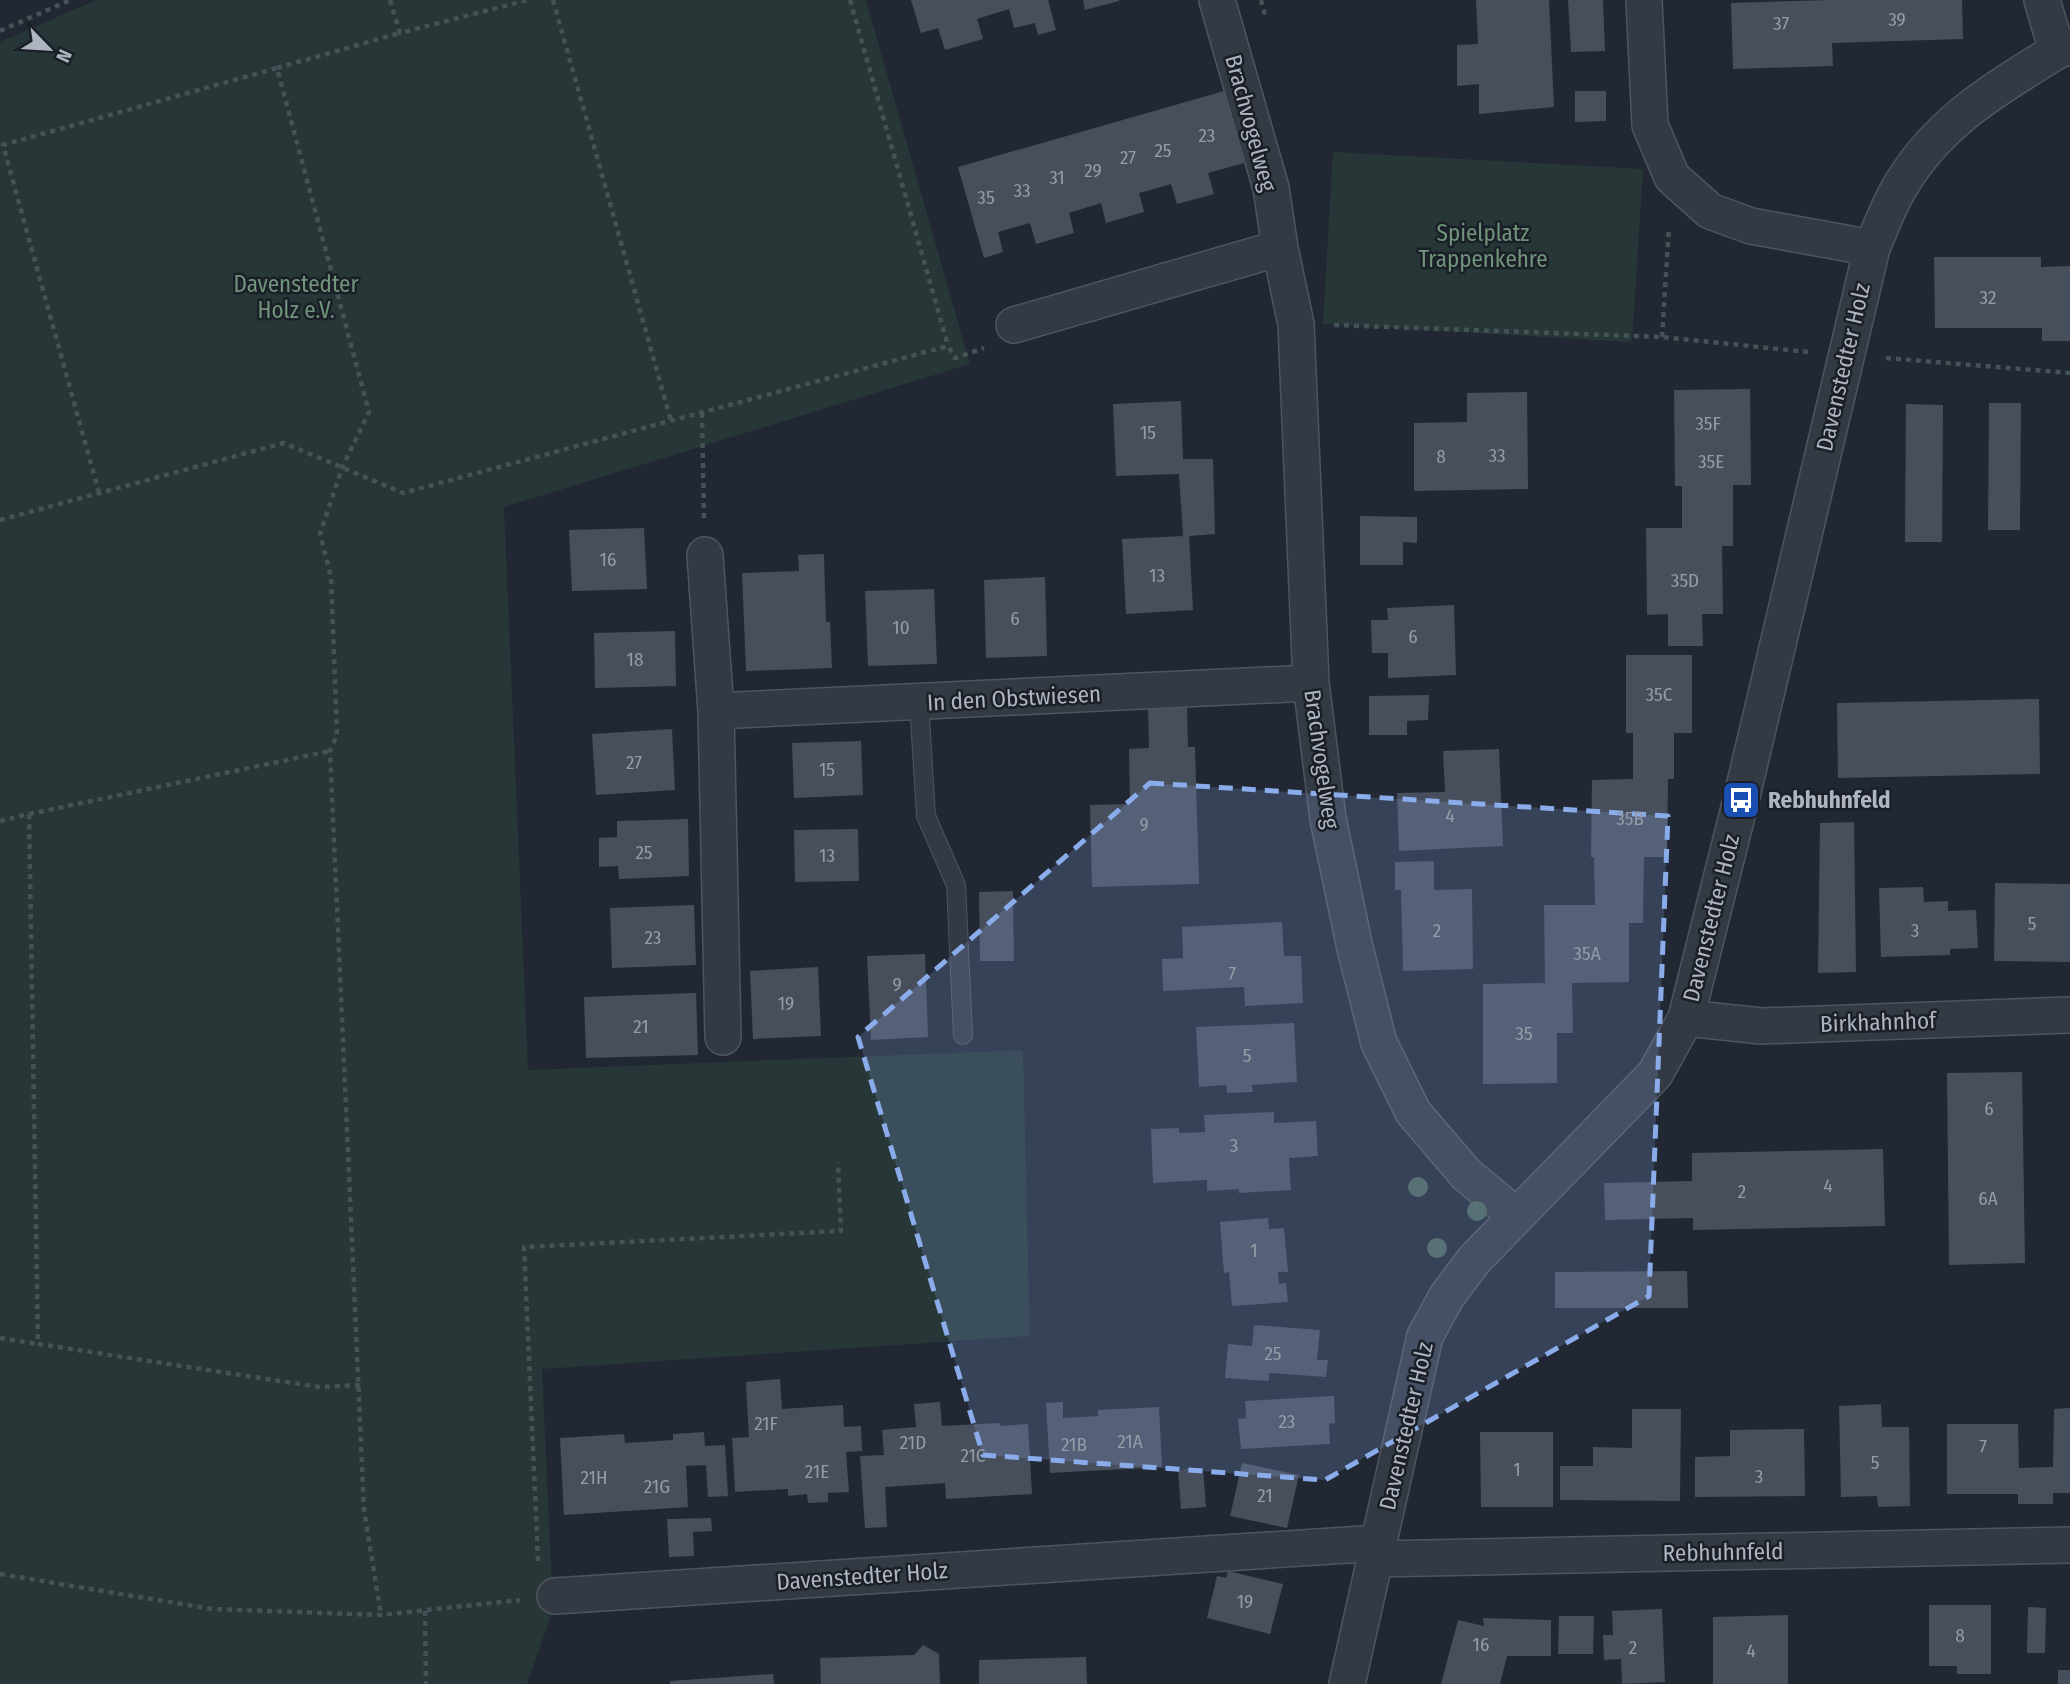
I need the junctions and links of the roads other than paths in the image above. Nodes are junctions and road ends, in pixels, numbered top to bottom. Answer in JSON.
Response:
{"nodes":[{"id":1,"x":1217,"y":0,"type":"edge"},
{"id":2,"x":1644,"y":0,"type":"edge"},
{"id":3,"x":2042,"y":0,"type":"edge"},
{"id":4,"x":2064,"y":48,"type":"edge"},
{"id":5,"x":1280,"y":248,"type":"junction"},
{"id":6,"x":1872,"y":248,"type":"junction"},
{"id":7,"x":1014,"y":325,"type":"road end"},
{"id":8,"x":705,"y":555,"type":"road end"},
{"id":9,"x":1311,"y":683,"type":"junction"},
{"id":10,"x":919,"y":702,"type":"junction"},
{"id":11,"x":716,"y":711,"type":"junction"},
{"id":12,"x":2070,"y":1015,"type":"edge"},
{"id":13,"x":1686,"y":1018,"type":"junction"},
{"id":14,"x":963,"y":1035,"type":"dead end"},
{"id":15,"x":723,"y":1037,"type":"dead end"},
{"id":16,"x":1516,"y":1216,"type":"junction"},
{"id":17,"x":2070,"y":1545,"type":"edge"},
{"id":18,"x":1377,"y":1551,"type":"junction"},
{"id":19,"x":547,"y":1596,"type":"road end"},
{"id":20,"x":1347,"y":1684,"type":"edge"}],
"edges":[{"from":1,"to":5,"type":"street","name":"Brachvogelweg"},
{"from":2,"to":6,"type":"street"},
{"from":3,"to":4,"type":"street"},
{"from":4,"to":6,"type":"street","name":"Davenstedter Holz"},
{"from":5,"to":7,"type":"street"},
{"from":5,"to":9,"type":"street","name":"Brachvogelweg"},
{"from":6,"to":13,"type":"street","name":"Davenstedter Holz"},
{"from":8,"to":11,"type":"street"},
{"from":9,"to":10,"type":"street","name":"In den Obstwiesen"},
{"from":9,"to":16,"type":"street","name":"Brachvogelweg"},
{"from":10,"to":11,"type":"street","name":"In den Obstwiesen"},
{"from":10,"to":14,"type":"lane"},
{"from":11,"to":15,"type":"street"},
{"from":12,"to":13,"type":"street","name":"Birkhahnhof"},
{"from":13,"to":16,"type":"street","name":"Davenstedter Holz"},
{"from":16,"to":18,"type":"street","name":"Davenstedter Holz"},
{"from":17,"to":18,"type":"street","name":"Rebhuhnfeld"},
{"from":18,"to":19,"type":"street","name":"Davenstedter Holz"},
{"from":18,"to":20,"type":"street","name":"Davenstedter Holz"}]}
